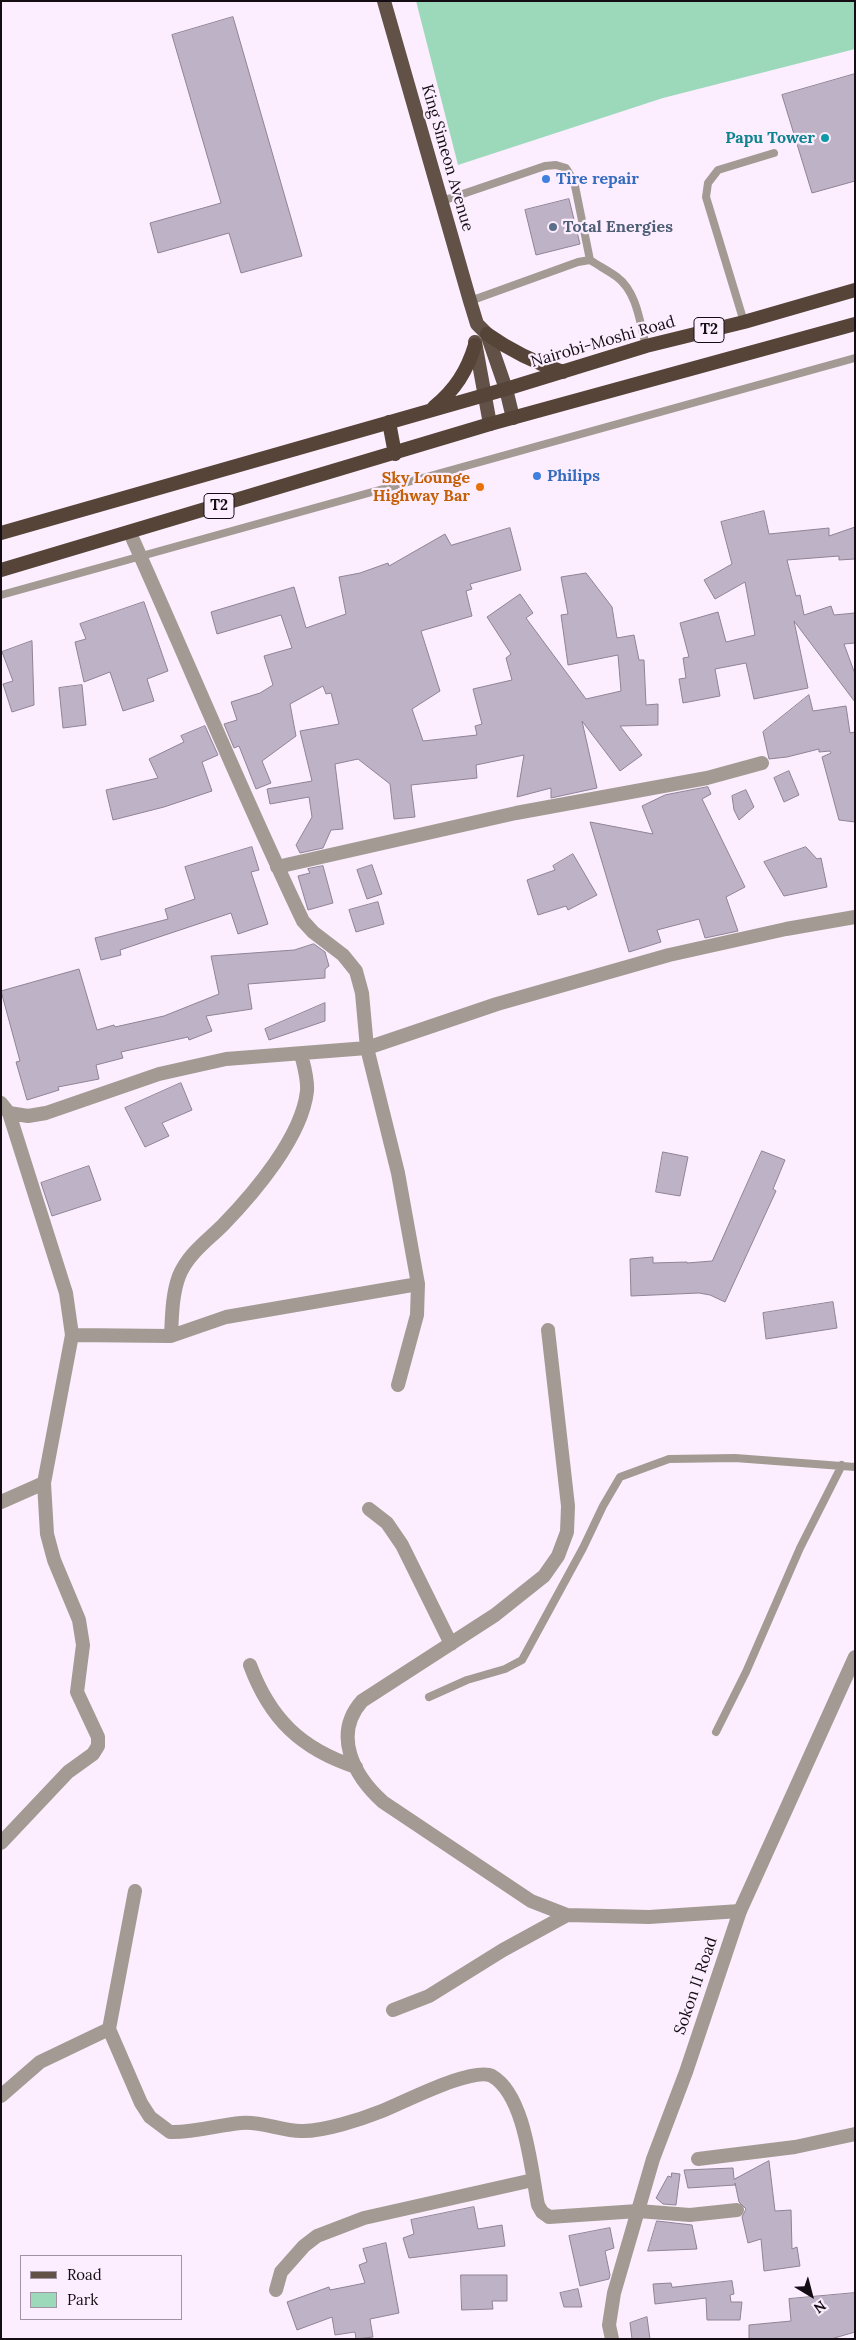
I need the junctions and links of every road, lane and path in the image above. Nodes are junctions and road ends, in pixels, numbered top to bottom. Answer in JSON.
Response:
{"nodes":[{"id":1,"x":384,"y":1,"type":"edge"},
{"id":2,"x":774,"y":153,"type":"dead end"},
{"id":3,"x":442,"y":202,"type":"junction"},
{"id":4,"x":590,"y":260,"type":"junction"},
{"id":5,"x":855,"y":290,"type":"edge"},
{"id":6,"x":470,"y":301,"type":"junction"},
{"id":7,"x":744,"y":322,"type":"junction"},
{"id":8,"x":477,"y":324,"type":"junction"},
{"id":9,"x":855,"y":324,"type":"edge"},
{"id":10,"x":487,"y":334,"type":"junction"},
{"id":11,"x":475,"y":345,"type":"junction"},
{"id":12,"x":646,"y":346,"type":"junction"},
{"id":13,"x":855,"y":358,"type":"edge"},
{"id":14,"x":564,"y":372,"type":"junction"},
{"id":15,"x":506,"y":389,"type":"junction"},
{"id":16,"x":484,"y":395,"type":"junction"},
{"id":17,"x":432,"y":409,"type":"junction"},
{"id":18,"x":513,"y":418,"type":"junction"},
{"id":19,"x":389,"y":422,"type":"junction"},
{"id":20,"x":490,"y":424,"type":"junction"},
{"id":21,"x":395,"y":454,"type":"junction"},
{"id":22,"x":130,"y":532,"type":"junction"},
{"id":23,"x":1,"y":533,"type":"edge"},
{"id":24,"x":141,"y":556,"type":"junction"},
{"id":25,"x":1,"y":570,"type":"edge"},
{"id":26,"x":1,"y":595,"type":"edge"},
{"id":27,"x":762,"y":762,"type":"dead end"},
{"id":28,"x":277,"y":867,"type":"junction"},
{"id":29,"x":855,"y":917,"type":"edge"},
{"id":30,"x":367,"y":1048,"type":"junction"},
{"id":31,"x":302,"y":1054,"type":"junction"},
{"id":32,"x":5,"y":1108,"type":"edge"},
{"id":33,"x":418,"y":1284,"type":"junction"},
{"id":34,"x":548,"y":1330,"type":"dead end"},
{"id":35,"x":72,"y":1335,"type":"junction"},
{"id":36,"x":171,"y":1336,"type":"junction"},
{"id":37,"x":398,"y":1385,"type":"dead end"},
{"id":38,"x":842,"y":1465,"type":"junction"},
{"id":39,"x":855,"y":1467,"type":"edge"},
{"id":40,"x":44,"y":1483,"type":"junction"},
{"id":41,"x":1,"y":1502,"type":"edge"},
{"id":42,"x":369,"y":1509,"type":"dead end"},
{"id":43,"x":451,"y":1644,"type":"junction"},
{"id":44,"x":855,"y":1657,"type":"edge"},
{"id":45,"x":250,"y":1665,"type":"dead end"},
{"id":46,"x":429,"y":1697,"type":"dead end"},
{"id":47,"x":716,"y":1732,"type":"dead end"},
{"id":48,"x":356,"y":1767,"type":"junction"},
{"id":49,"x":1,"y":1843,"type":"edge"},
{"id":50,"x":135,"y":1891,"type":"dead end"},
{"id":51,"x":740,"y":1911,"type":"junction"},
{"id":52,"x":567,"y":1915,"type":"junction"},
{"id":53,"x":392,"y":2010,"type":"dead end"},
{"id":54,"x":110,"y":2029,"type":"junction"},
{"id":55,"x":1,"y":2096,"type":"edge"},
{"id":56,"x":855,"y":2134,"type":"edge"},
{"id":57,"x":698,"y":2159,"type":"dead end"},
{"id":58,"x":533,"y":2180,"type":"junction"},
{"id":59,"x":737,"y":2210,"type":"dead end"},
{"id":60,"x":638,"y":2211,"type":"junction"},
{"id":61,"x":276,"y":2290,"type":"dead end"},
{"id":62,"x":612,"y":2339,"type":"edge"}],
"edges":[{"from":1,"to":3,"type":"main road","name":"King Simeon Avenue"},
{"from":2,"to":7,"type":"lane"},
{"from":3,"to":4,"type":"lane"},
{"from":3,"to":6,"type":"main road","name":"King Simeon Avenue"},
{"from":4,"to":6,"type":"lane"},
{"from":4,"to":12,"type":"lane"},
{"from":5,"to":7,"type":"highway","name":"Nairobi-Moshi Road","number":"T2"},
{"from":6,"to":8,"type":"main road","name":"King Simeon Avenue"},
{"from":7,"to":12,"type":"highway","name":"Nairobi-Moshi Road","number":"T2"},
{"from":8,"to":10,"type":"main road"},
{"from":8,"to":11,"type":"main road"},
{"from":9,"to":18,"type":"highway","number":"T2"},
{"from":10,"to":14,"type":"highway"},
{"from":10,"to":15,"type":"main road"},
{"from":11,"to":16,"type":"main road"},
{"from":11,"to":17,"type":"highway"},
{"from":12,"to":14,"type":"highway","name":"Nairobi-Moshi Road","number":"T2"},
{"from":13,"to":24,"type":"lane"},
{"from":14,"to":15,"type":"highway","name":"Nairobi-Moshi Road","number":"T2"},
{"from":15,"to":16,"type":"highway","number":"T2"},
{"from":15,"to":18,"type":"main road"},
{"from":16,"to":17,"type":"highway","number":"T2"},
{"from":16,"to":20,"type":"main road"},
{"from":17,"to":19,"type":"highway","number":"T2"},
{"from":18,"to":20,"type":"highway","number":"T2"},
{"from":19,"to":21,"type":"highway"},
{"from":19,"to":23,"type":"highway","number":"T2"},
{"from":20,"to":21,"type":"highway","number":"T2"},
{"from":21,"to":22,"type":"highway","number":"T2"},
{"from":22,"to":24,"type":"street"},
{"from":22,"to":25,"type":"highway","number":"T2"},
{"from":24,"to":26,"type":"lane"},
{"from":24,"to":28,"type":"street"},
{"from":27,"to":28,"type":"street"},
{"from":28,"to":30,"type":"street"},
{"from":29,"to":30,"type":"street"},
{"from":30,"to":31,"type":"street"},
{"from":30,"to":33,"type":"street"},
{"from":31,"to":32,"type":"street"},
{"from":31,"to":36,"type":"street"},
{"from":32,"to":35,"type":"street"},
{"from":33,"to":36,"type":"street"},
{"from":33,"to":37,"type":"street"},
{"from":34,"to":43,"type":"street"},
{"from":35,"to":36,"type":"street"},
{"from":35,"to":40,"type":"street"},
{"from":38,"to":39,"type":"lane"},
{"from":38,"to":46,"type":"lane"},
{"from":38,"to":47,"type":"lane"},
{"from":40,"to":41,"type":"street"},
{"from":40,"to":49,"type":"street"},
{"from":42,"to":43,"type":"street"},
{"from":43,"to":48,"type":"street"},
{"from":44,"to":51,"type":"street","name":"Sokon II Road"},
{"from":45,"to":48,"type":"street"},
{"from":48,"to":52,"type":"street"},
{"from":50,"to":54,"type":"street"},
{"from":51,"to":52,"type":"street"},
{"from":51,"to":60,"type":"street","name":"Sokon II Road"},
{"from":52,"to":53,"type":"street"},
{"from":54,"to":55,"type":"street"},
{"from":54,"to":58,"type":"street"},
{"from":56,"to":57,"type":"street"},
{"from":58,"to":60,"type":"street"},
{"from":58,"to":61,"type":"street"},
{"from":59,"to":60,"type":"street"},
{"from":60,"to":62,"type":"street","name":"Sokon II Road"}]}
